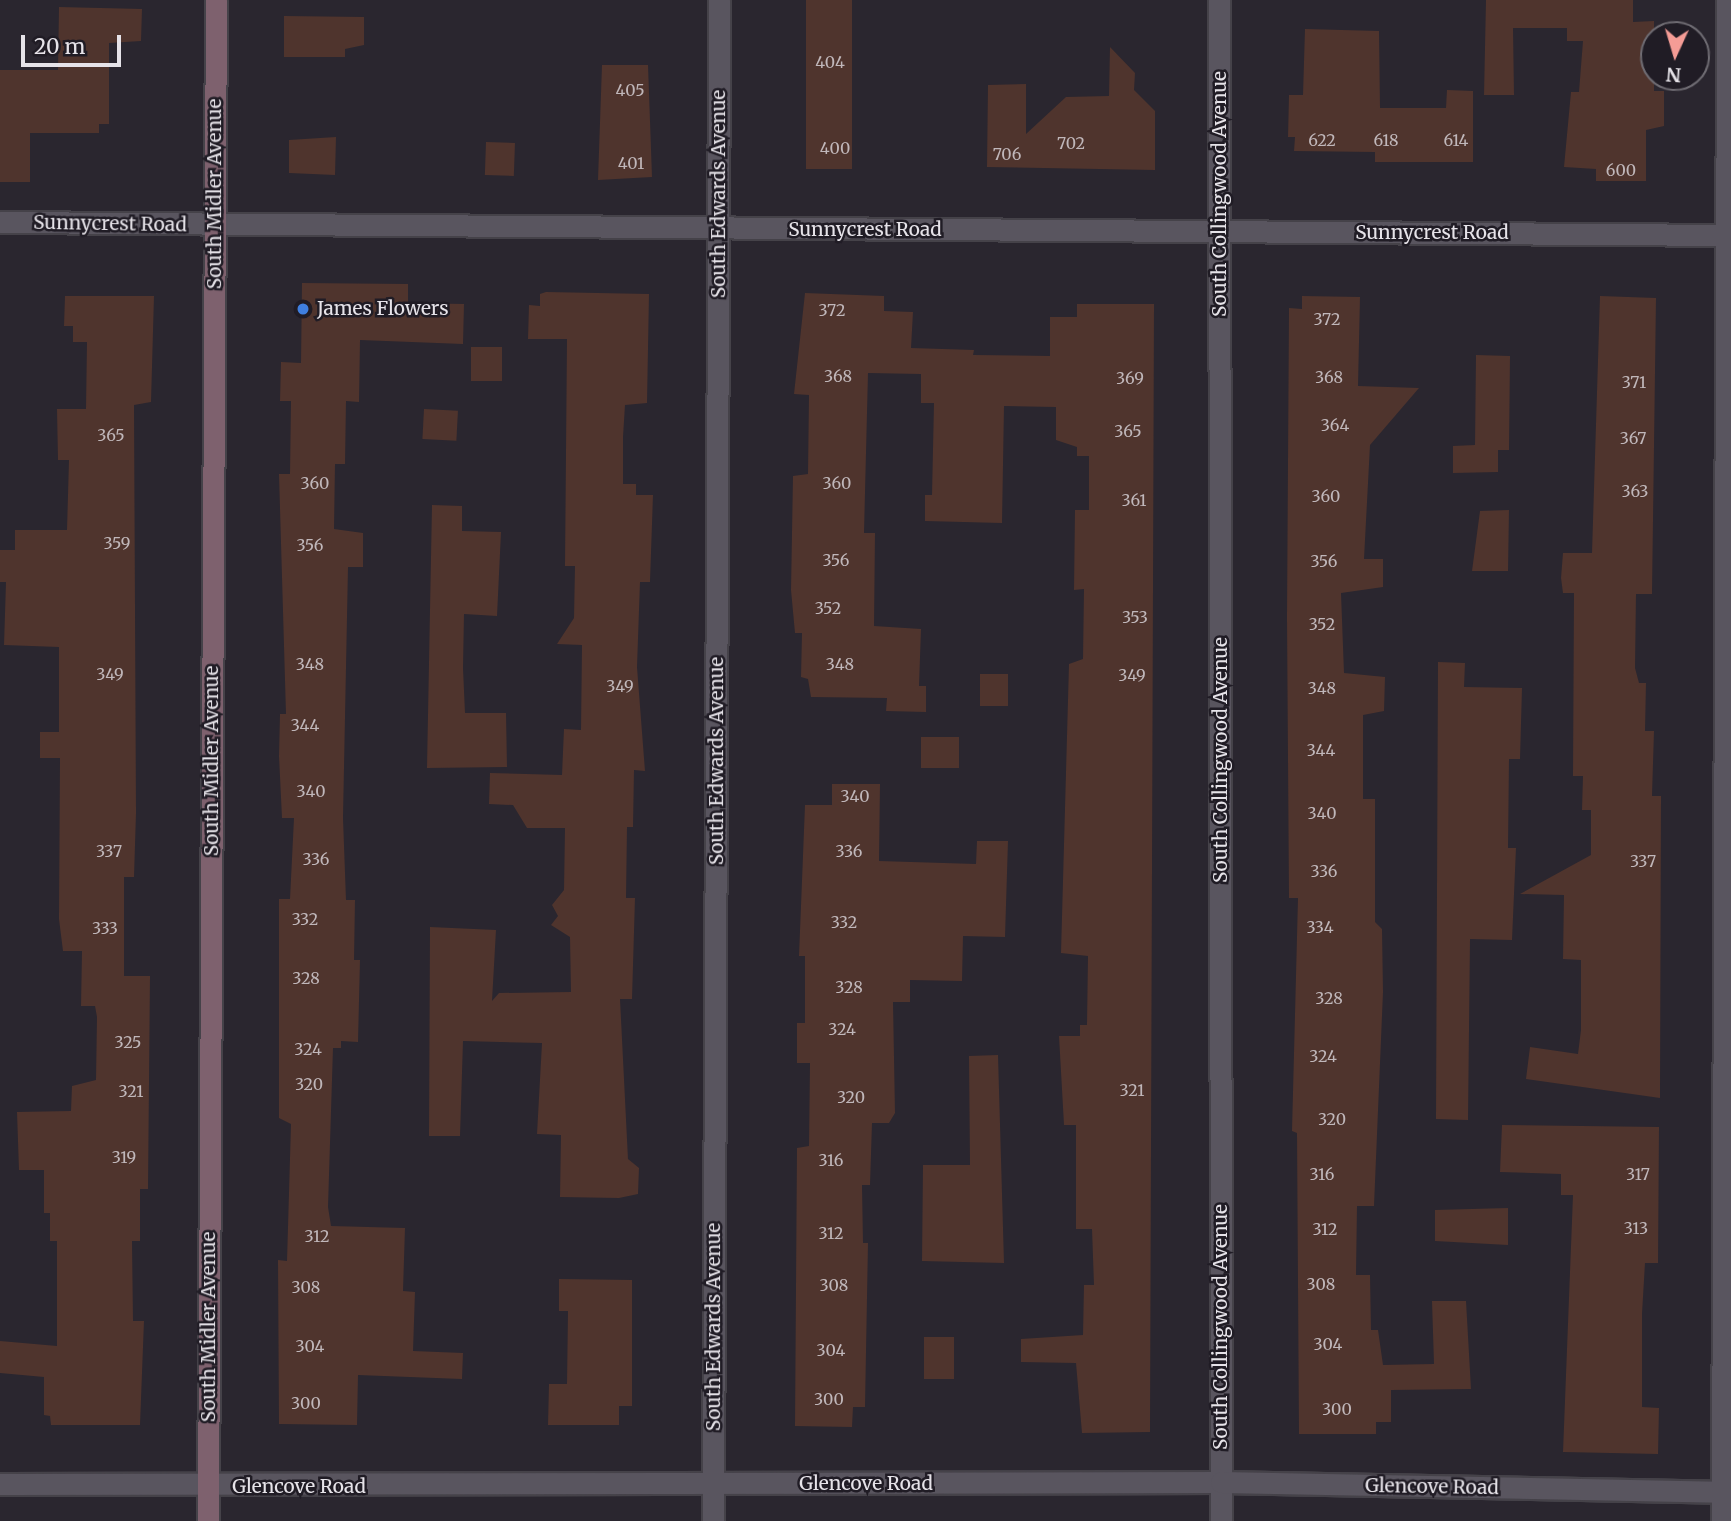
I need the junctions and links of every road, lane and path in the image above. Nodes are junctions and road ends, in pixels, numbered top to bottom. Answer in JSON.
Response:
{"nodes":[{"id":1,"x":216,"y":0,"type":"edge"},
{"id":2,"x":719,"y":0,"type":"edge"},
{"id":3,"x":1219,"y":0,"type":"edge"},
{"id":4,"x":1727,"y":0,"type":"edge"},
{"id":5,"x":0,"y":222,"type":"edge"},
{"id":6,"x":215,"y":226,"type":"junction"},
{"id":7,"x":719,"y":229,"type":"junction"},
{"id":8,"x":1221,"y":231,"type":"junction"},
{"id":9,"x":1728,"y":235,"type":"edge"},
{"id":10,"x":1221,"y":1482,"type":"junction"},
{"id":11,"x":0,"y":1484,"type":"edge"},
{"id":12,"x":714,"y":1484,"type":"junction"},
{"id":13,"x":208,"y":1487,"type":"junction"},
{"id":14,"x":1726,"y":1492,"type":"edge"},
{"id":15,"x":208,"y":1521,"type":"edge"},
{"id":16,"x":713,"y":1521,"type":"edge"},
{"id":17,"x":1221,"y":1521,"type":"edge"},
{"id":18,"x":1722,"y":1521,"type":"edge"}],
"edges":[{"from":1,"to":6,"type":"main road","name":"South Midler Avenue"},
{"from":2,"to":7,"type":"street","name":"South Edwards Avenue"},
{"from":3,"to":8,"type":"street","name":"South Collingwood Avenue"},
{"from":4,"to":9,"type":"street"},
{"from":5,"to":6,"type":"street","name":"Sunnycrest Road"},
{"from":6,"to":7,"type":"street","name":"Sunnycrest Road"},
{"from":6,"to":13,"type":"main road","name":"South Midler Avenue"},
{"from":7,"to":8,"type":"street","name":"Sunnycrest Road"},
{"from":7,"to":12,"type":"street","name":"South Edwards Avenue"},
{"from":8,"to":9,"type":"street","name":"Sunnycrest Road"},
{"from":8,"to":10,"type":"street","name":"South Collingwood Avenue"},
{"from":9,"to":14,"type":"street"},
{"from":10,"to":12,"type":"street","name":"Glencove Road"},
{"from":10,"to":14,"type":"street","name":"Glencove Road"},
{"from":10,"to":17,"type":"street","name":"South Collingwood Avenue"},
{"from":11,"to":13,"type":"street","name":"Glencove Road"},
{"from":12,"to":13,"type":"street","name":"Glencove Road"},
{"from":12,"to":16,"type":"street","name":"South Edwards Avenue"},
{"from":13,"to":15,"type":"main road","name":"South Midler Avenue"},
{"from":14,"to":18,"type":"street"}]}
